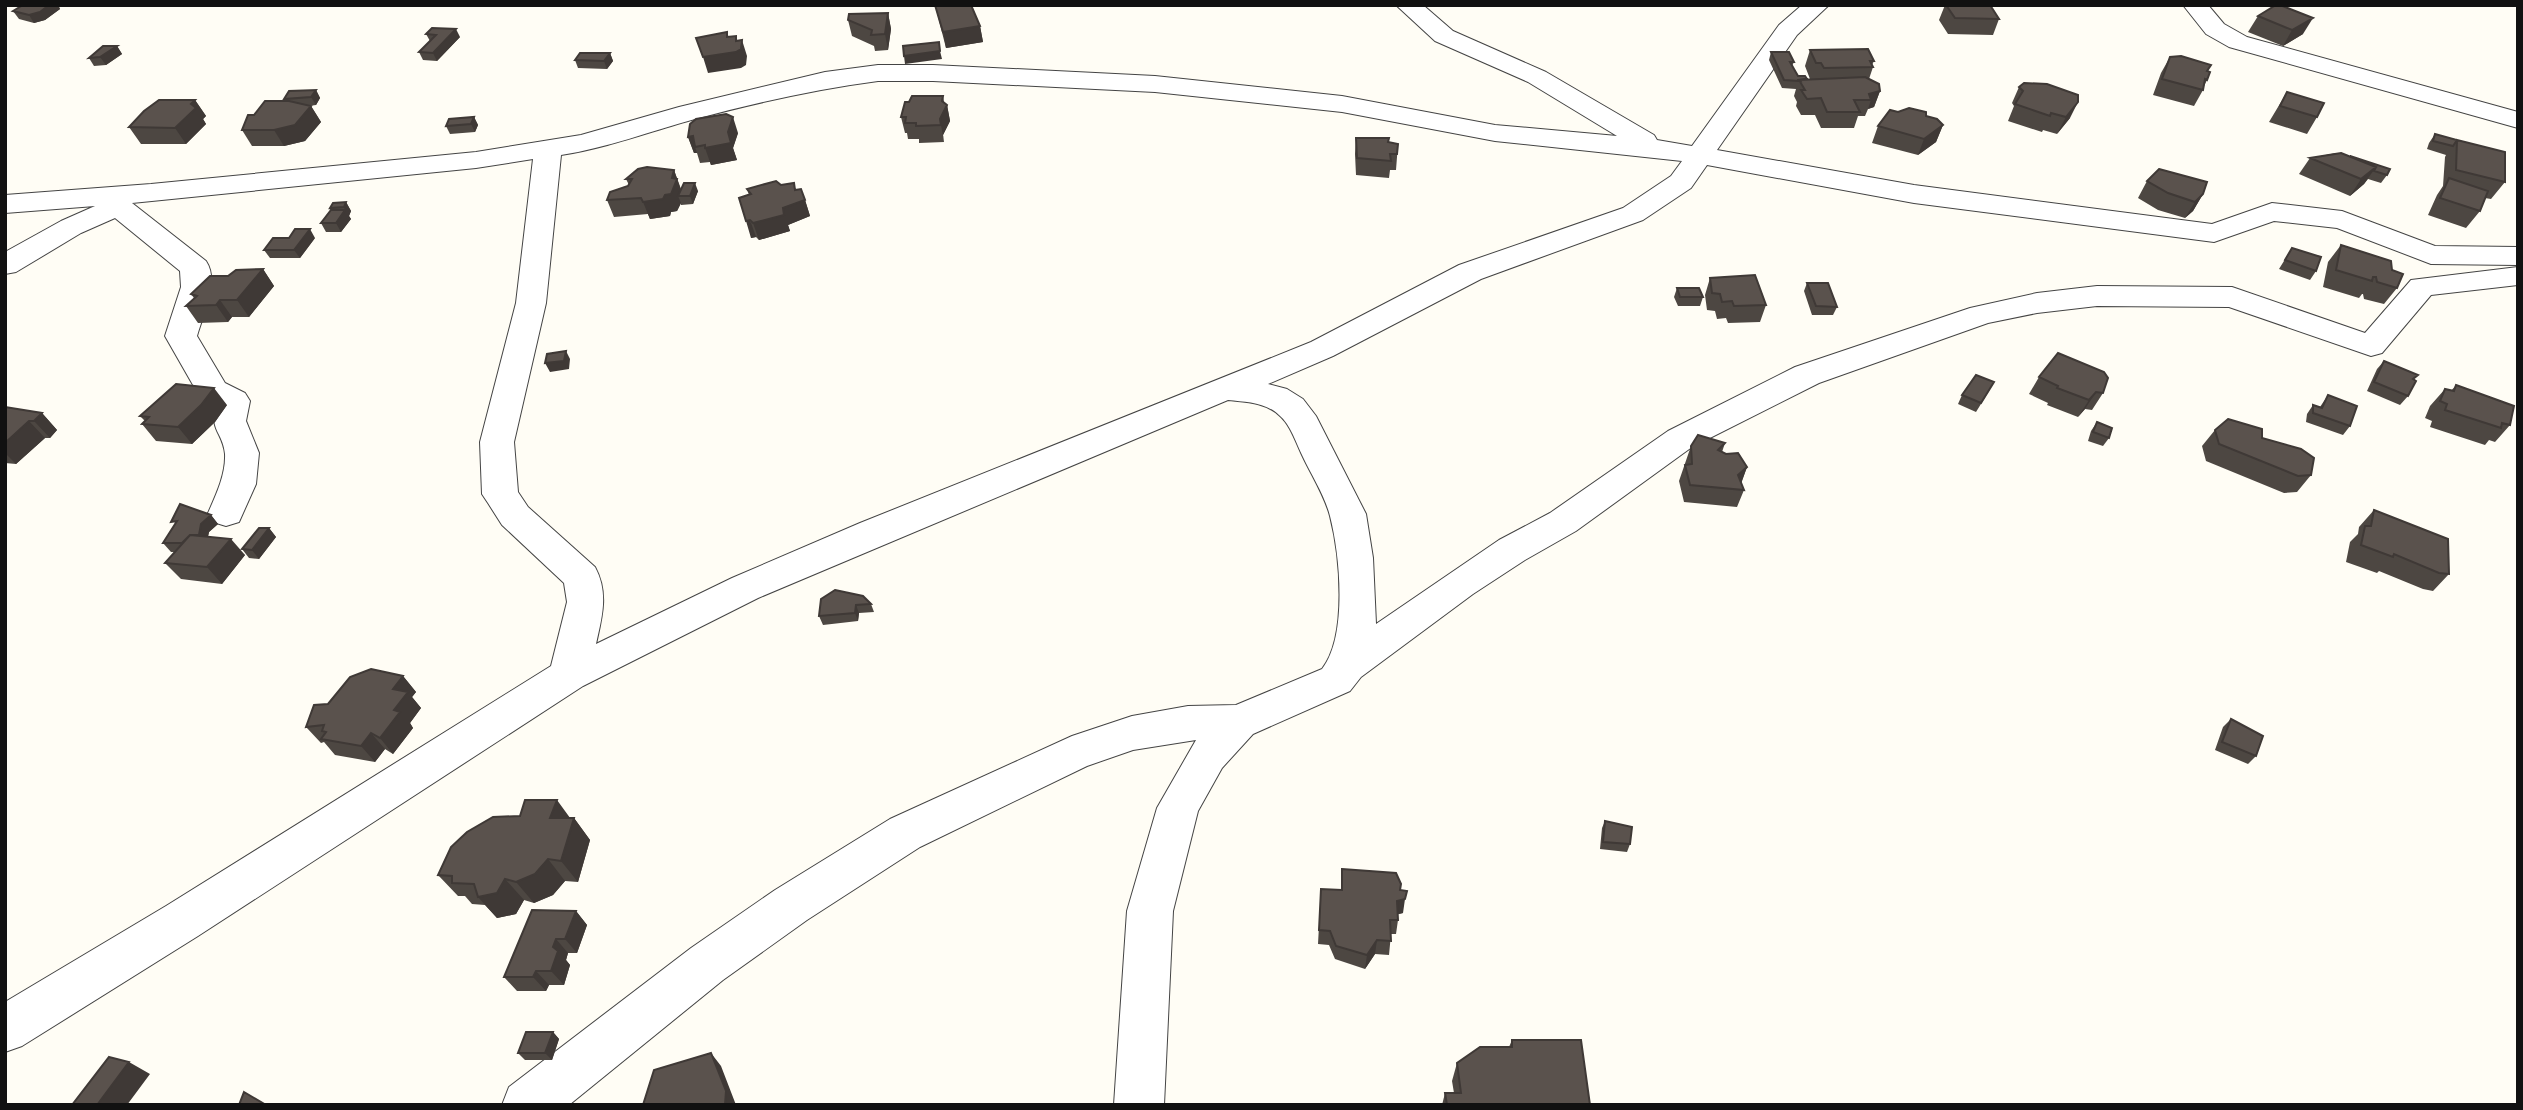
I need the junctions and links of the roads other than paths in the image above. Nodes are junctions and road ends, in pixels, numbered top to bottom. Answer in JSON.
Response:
{"nodes":[{"id":1,"x":1408,"y":5,"type":"edge"},
{"id":2,"x":1817,"y":5,"type":"edge"},
{"id":3,"x":2195,"y":5,"type":"edge"},
{"id":4,"x":2518,"y":120,"type":"edge"},
{"id":5,"x":1657,"y":148,"type":"junction"},
{"id":6,"x":548,"y":150,"type":"junction"},
{"id":7,"x":1701,"y":155,"type":"junction"},
{"id":8,"x":109,"y":202,"type":"junction"},
{"id":9,"x":5,"y":204,"type":"edge"},
{"id":10,"x":2518,"y":256,"type":"edge"},
{"id":11,"x":5,"y":265,"type":"edge"},
{"id":12,"x":2518,"y":276,"type":"edge"},
{"id":13,"x":1226,"y":389,"type":"junction"},
{"id":14,"x":226,"y":513,"type":"dead end"},
{"id":15,"x":1347,"y":666,"type":"junction"},
{"id":16,"x":569,"y":675,"type":"junction"},
{"id":17,"x":1239,"y":722,"type":"junction"},
{"id":18,"x":5,"y":1030,"type":"edge"},
{"id":19,"x":527,"y":1105,"type":"edge"},
{"id":20,"x":1139,"y":1105,"type":"edge"}],
"edges":[{"from":1,"to":5,"type":"street"},
{"from":2,"to":7,"type":"street"},
{"from":3,"to":4,"type":"street"},
{"from":5,"to":6,"type":"street"},
{"from":5,"to":7,"type":"street"},
{"from":6,"to":8,"type":"street"},
{"from":6,"to":16,"type":"street"},
{"from":7,"to":10,"type":"street"},
{"from":7,"to":13,"type":"street"},
{"from":8,"to":9,"type":"street"},
{"from":8,"to":11,"type":"street"},
{"from":8,"to":14,"type":"street"},
{"from":12,"to":15,"type":"street"},
{"from":13,"to":15,"type":"street"},
{"from":13,"to":16,"type":"street"},
{"from":15,"to":17,"type":"street"},
{"from":16,"to":18,"type":"street"},
{"from":17,"to":19,"type":"street"},
{"from":17,"to":20,"type":"street"}]}
